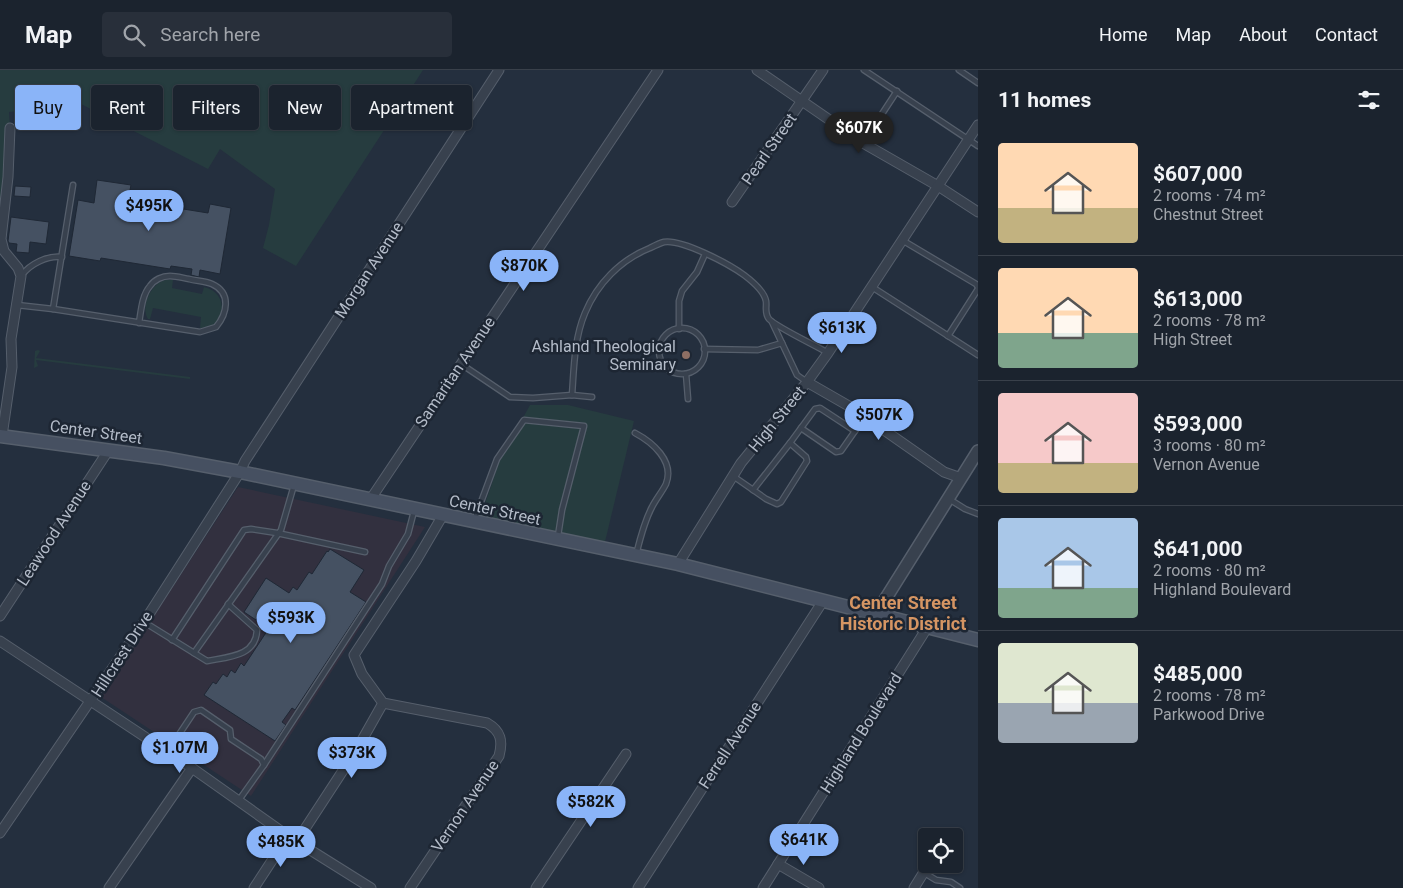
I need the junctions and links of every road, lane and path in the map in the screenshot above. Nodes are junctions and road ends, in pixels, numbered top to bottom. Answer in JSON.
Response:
{"nodes":[{"id":1,"x":499,"y":70,"type":"edge"},
{"id":2,"x":658,"y":70,"type":"edge"},
{"id":3,"x":757,"y":70,"type":"edge"},
{"id":4,"x":823,"y":70,"type":"edge"},
{"id":5,"x":864,"y":70,"type":"edge"},
{"id":6,"x":959,"y":70,"type":"edge"},
{"id":7,"x":978,"y":83,"type":"edge"},
{"id":8,"x":897,"y":91,"type":"junction"},
{"id":9,"x":802,"y":101,"type":"junction"},
{"id":10,"x":978,"y":125,"type":"edge"},
{"id":11,"x":10,"y":128,"type":"dead end"},
{"id":12,"x":969,"y":140,"type":"junction"},
{"id":13,"x":863,"y":143,"type":"junction"},
{"id":14,"x":978,"y":146,"type":"edge"},
{"id":15,"x":73,"y":185,"type":"dead end"},
{"id":16,"x":938,"y":186,"type":"junction"},
{"id":17,"x":732,"y":202,"type":"dead end"},
{"id":18,"x":978,"y":212,"type":"edge"},
{"id":19,"x":902,"y":240,"type":"junction"},
{"id":20,"x":705,"y":254,"type":"junction"},
{"id":21,"x":62,"y":257,"type":"junction"},
{"id":22,"x":21,"y":276,"type":"junction"},
{"id":23,"x":978,"y":285,"type":"edge"},
{"id":24,"x":871,"y":286,"type":"junction"},
{"id":25,"x":17,"y":305,"type":"junction"},
{"id":26,"x":53,"y":309,"type":"junction"},
{"id":27,"x":772,"y":322,"type":"junction"},
{"id":28,"x":139,"y":323,"type":"junction"},
{"id":29,"x":679,"y":329,"type":"junction"},
{"id":30,"x":948,"y":336,"type":"junction"},
{"id":31,"x":782,"y":343,"type":"junction"},
{"id":32,"x":704,"y":349,"type":"junction"},
{"id":33,"x":828,"y":353,"type":"junction"},
{"id":34,"x":978,"y":355,"type":"edge"},
{"id":35,"x":461,"y":364,"type":"junction"},
{"id":36,"x":686,"y":374,"type":"junction"},
{"id":37,"x":807,"y":382,"type":"junction"},
{"id":38,"x":572,"y":395,"type":"junction"},
{"id":39,"x":592,"y":397,"type":"dead end"},
{"id":40,"x":688,"y":399,"type":"dead end"},
{"id":41,"x":865,"y":417,"type":"junction"},
{"id":42,"x":801,"y":428,"type":"junction"},
{"id":43,"x":855,"y":431,"type":"junction"},
{"id":44,"x":635,"y":433,"type":"dead end"},
{"id":45,"x":1,"y":436,"type":"edge"},
{"id":46,"x":790,"y":443,"type":"junction"},
{"id":47,"x":108,"y":450,"type":"junction"},
{"id":48,"x":978,"y":450,"type":"edge"},
{"id":49,"x":240,"y":472,"type":"junction"},
{"id":50,"x":733,"y":476,"type":"junction"},
{"id":51,"x":961,"y":478,"type":"junction"},
{"id":52,"x":294,"y":484,"type":"junction"},
{"id":53,"x":753,"y":490,"type":"junction"},
{"id":54,"x":948,"y":498,"type":"junction"},
{"id":55,"x":370,"y":500,"type":"junction"},
{"id":56,"x":414,"y":509,"type":"junction"},
{"id":57,"x":978,"y":514,"type":"edge"},
{"id":58,"x":443,"y":515,"type":"junction"},
{"id":59,"x":474,"y":522,"type":"junction"},
{"id":60,"x":277,"y":534,"type":"junction"},
{"id":61,"x":557,"y":540,"type":"junction"},
{"id":62,"x":366,"y":552,"type":"dead end"},
{"id":63,"x":635,"y":556,"type":"junction"},
{"id":64,"x":678,"y":564,"type":"junction"},
{"id":65,"x":823,"y":601,"type":"junction"},
{"id":66,"x":228,"y":604,"type":"junction"},
{"id":67,"x":876,"y":614,"type":"junction"},
{"id":68,"x":0,"y":616,"type":"edge"},
{"id":69,"x":144,"y":622,"type":"junction"},
{"id":70,"x":927,"y":628,"type":"junction"},
{"id":71,"x":172,"y":640,"type":"junction"},
{"id":72,"x":978,"y":640,"type":"edge"},
{"id":73,"x":0,"y":641,"type":"edge"},
{"id":74,"x":194,"y":654,"type":"junction"},
{"id":75,"x":90,"y":701,"type":"junction"},
{"id":76,"x":383,"y":703,"type":"junction"},
{"id":77,"x":168,"y":751,"type":"junction"},
{"id":78,"x":626,"y":754,"type":"dead end"},
{"id":79,"x":264,"y":765,"type":"junction"},
{"id":80,"x":192,"y":768,"type":"junction"},
{"id":81,"x":238,"y":800,"type":"junction"},
{"id":82,"x":0,"y":833,"type":"edge"},
{"id":83,"x":288,"y":836,"type":"junction"},
{"id":84,"x":297,"y":841,"type":"junction"},
{"id":85,"x":778,"y":864,"type":"junction"},
{"id":86,"x":923,"y":873,"type":"edge"},
{"id":87,"x":926,"y":873,"type":"edge"},
{"id":88,"x":110,"y":888,"type":"edge"},
{"id":89,"x":254,"y":888,"type":"edge"},
{"id":90,"x":371,"y":888,"type":"edge"},
{"id":91,"x":410,"y":888,"type":"edge"},
{"id":92,"x":536,"y":888,"type":"edge"},
{"id":93,"x":638,"y":888,"type":"edge"},
{"id":94,"x":763,"y":888,"type":"edge"},
{"id":95,"x":819,"y":888,"type":"edge"},
{"id":96,"x":914,"y":888,"type":"edge"},
{"id":97,"x":960,"y":888,"type":"edge"}],
"edges":[{"from":1,"to":49,"type":"street","name":"Morgan Avenue"},
{"from":2,"to":35,"type":"street","name":"Samaritan Avenue"},
{"from":3,"to":9,"type":"street"},
{"from":4,"to":9,"type":"street","name":"Pearl Street"},
{"from":5,"to":8,"type":"lane"},
{"from":6,"to":7,"type":"lane"},
{"from":8,"to":12,"type":"lane"},
{"from":8,"to":13,"type":"lane"},
{"from":9,"to":13,"type":"street"},
{"from":9,"to":17,"type":"street","name":"Pearl Street"},
{"from":10,"to":12,"type":"street","name":"High Street"},
{"from":11,"to":22,"type":"street"},
{"from":12,"to":14,"type":"lane"},
{"from":12,"to":16,"type":"street","name":"High Street"},
{"from":13,"to":16,"type":"street"},
{"from":15,"to":21,"type":"lane"},
{"from":16,"to":18,"type":"street"},
{"from":16,"to":19,"type":"street","name":"High Street"},
{"from":19,"to":23,"type":"lane"},
{"from":19,"to":24,"type":"street","name":"High Street"},
{"from":20,"to":27,"type":"lane"},
{"from":20,"to":29,"type":"lane"},
{"from":20,"to":38,"type":"lane"},
{"from":21,"to":22,"type":"lane"},
{"from":21,"to":26,"type":"lane"},
{"from":22,"to":25,"type":"street"},
{"from":23,"to":30,"type":"lane"},
{"from":24,"to":30,"type":"lane"},
{"from":24,"to":33,"type":"street","name":"High Street"},
{"from":25,"to":26,"type":"lane"},
{"from":25,"to":45,"type":"street"},
{"from":26,"to":28,"type":"lane"},
{"from":27,"to":31,"type":"lane"},
{"from":27,"to":33,"type":"lane"},
{"from":28,"to":28,"type":"lane"},
{"from":29,"to":32,"type":"lane"},
{"from":29,"to":36,"type":"lane"},
{"from":30,"to":34,"type":"lane"},
{"from":31,"to":32,"type":"lane"},
{"from":31,"to":37,"type":"lane"},
{"from":32,"to":36,"type":"lane"},
{"from":33,"to":37,"type":"street","name":"High Street"},
{"from":35,"to":38,"type":"lane"},
{"from":35,"to":55,"type":"street","name":"Samaritan Avenue"},
{"from":36,"to":40,"type":"lane"},
{"from":37,"to":41,"type":"street"},
{"from":37,"to":50,"type":"street","name":"High Street"},
{"from":38,"to":39,"type":"lane"},
{"from":41,"to":43,"type":"lane"},
{"from":41,"to":51,"type":"street"},
{"from":42,"to":43,"type":"lane"},
{"from":42,"to":43,"type":"lane"},
{"from":42,"to":46,"type":"lane"},
{"from":44,"to":63,"type":"lane"},
{"from":45,"to":47,"type":"main road","name":"Center Street"},
{"from":46,"to":53,"type":"lane"},
{"from":46,"to":53,"type":"lane"},
{"from":47,"to":49,"type":"main road","name":"Center Street"},
{"from":47,"to":68,"type":"street","name":"Leawood Avenue"},
{"from":48,"to":51,"type":"street"},
{"from":49,"to":52,"type":"main road","name":"Center Street"},
{"from":49,"to":69,"type":"street","name":"Hillcrest Drive"},
{"from":50,"to":53,"type":"lane"},
{"from":50,"to":64,"type":"street","name":"High Street"},
{"from":51,"to":54,"type":"street"},
{"from":52,"to":55,"type":"main road","name":"Center Street"},
{"from":52,"to":60,"type":"lane"},
{"from":54,"to":57,"type":"lane"},
{"from":54,"to":67,"type":"street"},
{"from":55,"to":56,"type":"main road","name":"Center Street"},
{"from":56,"to":58,"type":"main road","name":"Center Street"},
{"from":56,"to":79,"type":"lane"},
{"from":58,"to":59,"type":"main road","name":"Center Street"},
{"from":58,"to":76,"type":"street"},
{"from":59,"to":61,"type":"main road","name":"Center Street"},
{"from":59,"to":61,"type":"lane"},
{"from":60,"to":62,"type":"lane"},
{"from":60,"to":66,"type":"lane"},
{"from":60,"to":71,"type":"lane"},
{"from":61,"to":63,"type":"main road","name":"Center Street"},
{"from":63,"to":64,"type":"main road","name":"Center Street"},
{"from":64,"to":65,"type":"main road","name":"Center Street"},
{"from":65,"to":67,"type":"main road","name":"Center Street"},
{"from":65,"to":93,"type":"street","name":"Ferrell Avenue"},
{"from":66,"to":74,"type":"lane"},
{"from":66,"to":74,"type":"lane"},
{"from":67,"to":70,"type":"main road","name":"Center Street"},
{"from":69,"to":71,"type":"lane"},
{"from":69,"to":75,"type":"street","name":"Hillcrest Drive"},
{"from":70,"to":72,"type":"main road","name":"Center Street"},
{"from":70,"to":85,"type":"street","name":"Highland Boulevard"},
{"from":71,"to":74,"type":"lane"},
{"from":73,"to":75,"type":"street"},
{"from":75,"to":77,"type":"street"},
{"from":75,"to":82,"type":"street","name":"Hillcrest Drive"},
{"from":76,"to":84,"type":"street"},
{"from":76,"to":91,"type":"street","name":"Vernon Avenue"},
{"from":77,"to":79,"type":"lane"},
{"from":77,"to":80,"type":"street"},
{"from":78,"to":92,"type":"street"},
{"from":79,"to":81,"type":"lane"},
{"from":80,"to":81,"type":"street"},
{"from":80,"to":88,"type":"street"},
{"from":81,"to":83,"type":"street"},
{"from":83,"to":84,"type":"street"},
{"from":83,"to":89,"type":"street"},
{"from":84,"to":90,"type":"street"},
{"from":85,"to":94,"type":"street","name":"Highland Boulevard"},
{"from":85,"to":95,"type":"street"},
{"from":86,"to":96,"type":"street"},
{"from":87,"to":97,"type":"lane"}]}
